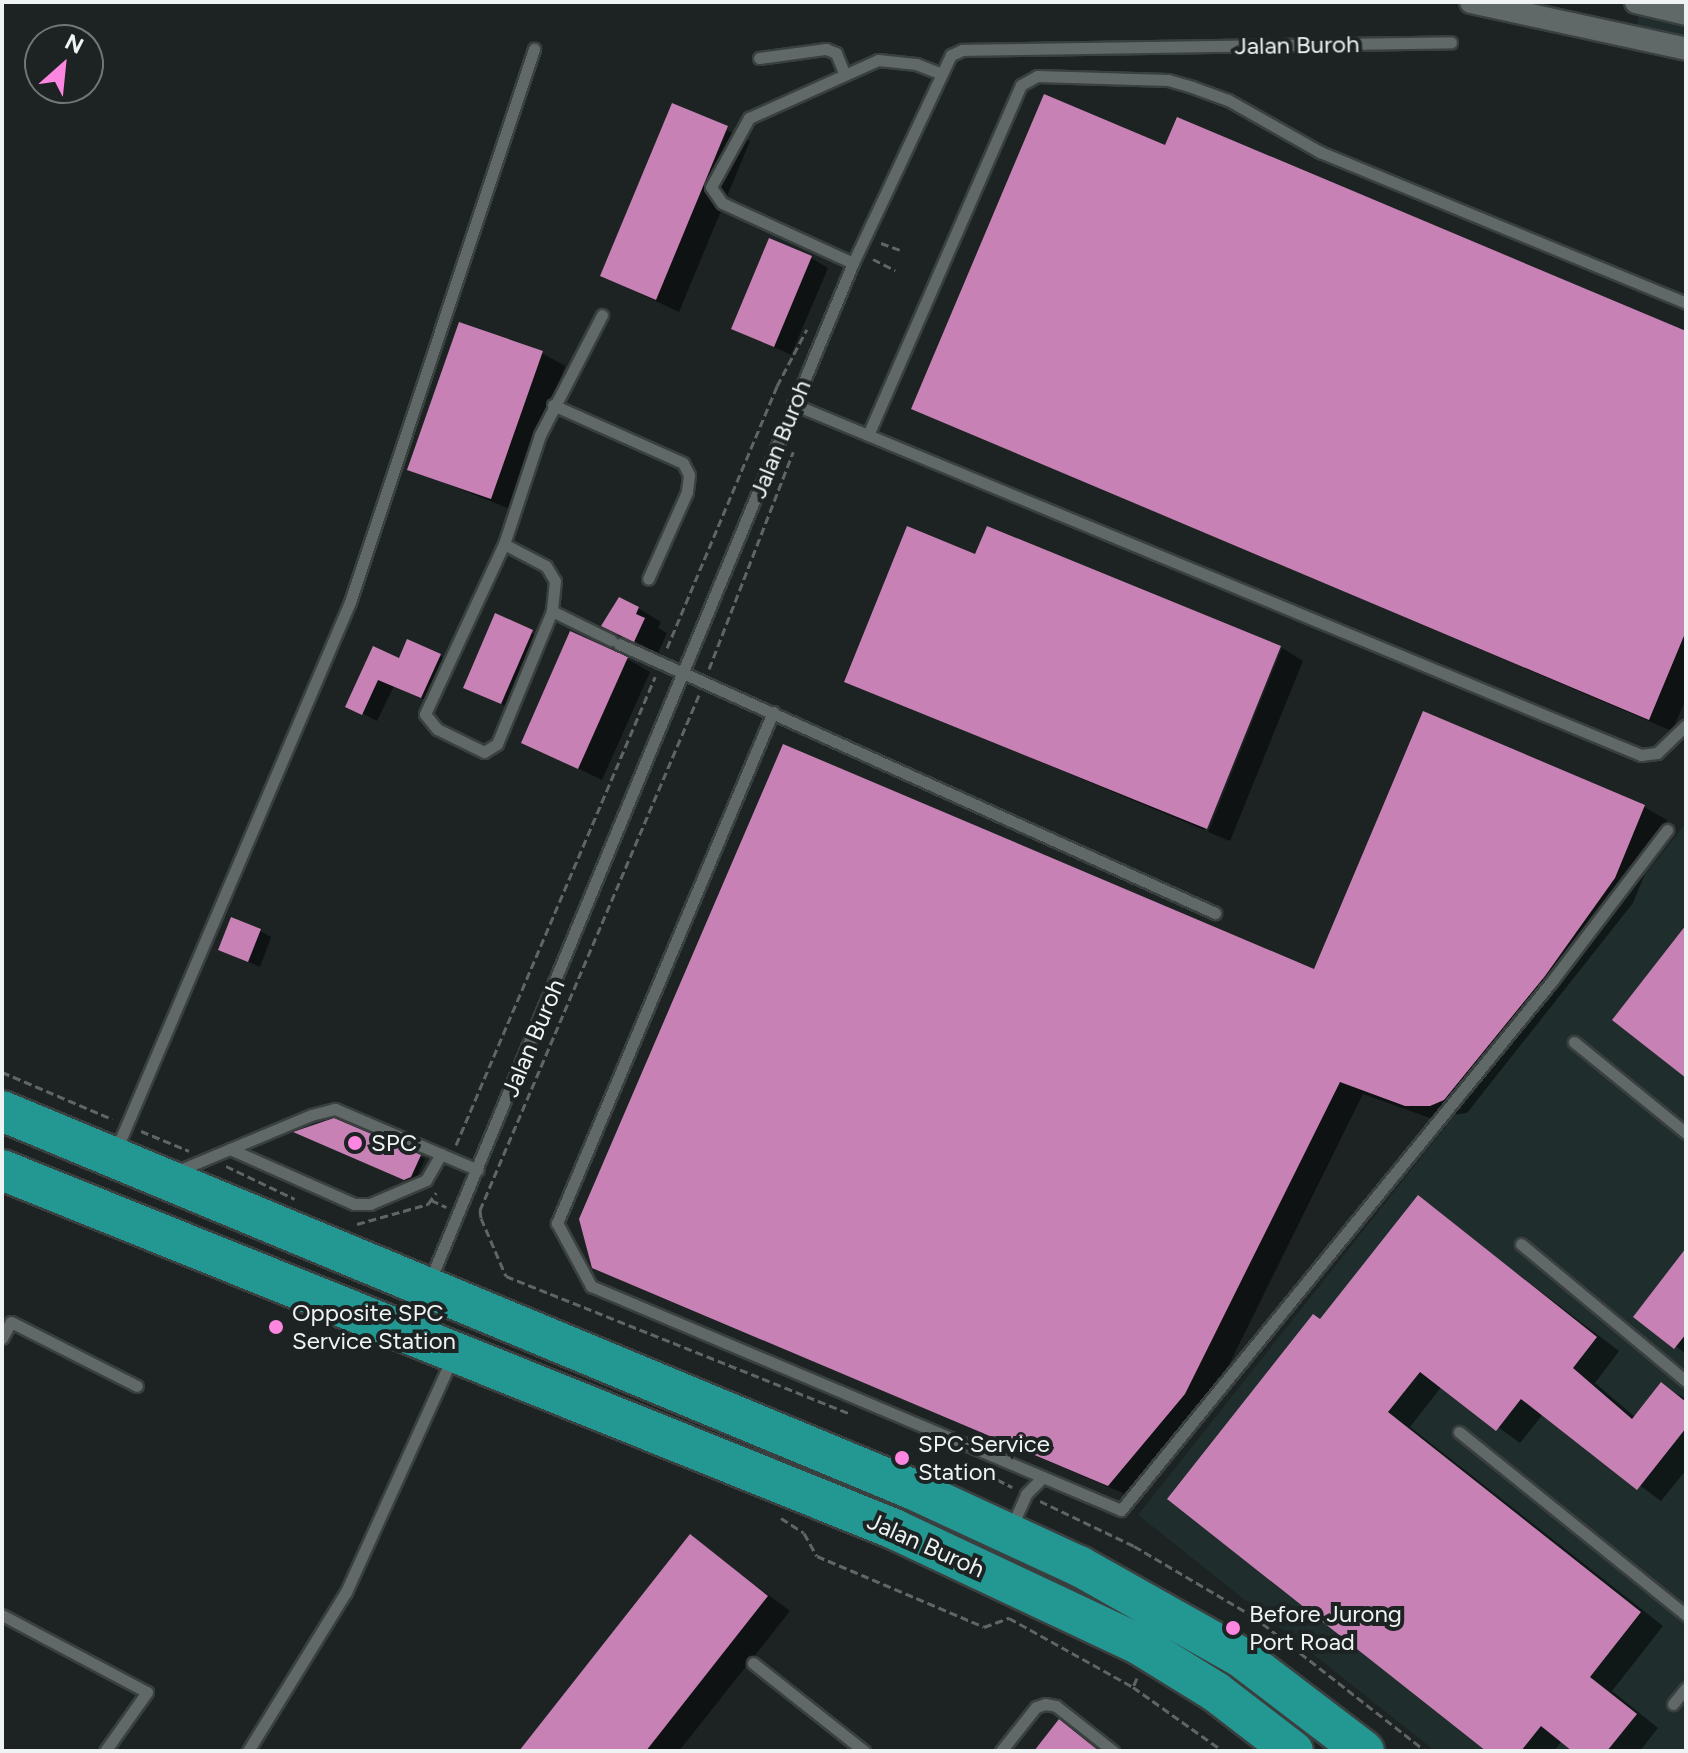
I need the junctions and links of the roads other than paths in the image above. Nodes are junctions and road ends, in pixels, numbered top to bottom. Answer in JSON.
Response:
{"nodes":[{"id":1,"x":1471,"y":2,"type":"edge"},
{"id":2,"x":1636,"y":2,"type":"edge"},
{"id":3,"x":1686,"y":14,"type":"edge"},
{"id":4,"x":1451,"y":42,"type":"dead end"},
{"id":5,"x":534,"y":49,"type":"dead end"},
{"id":6,"x":1686,"y":49,"type":"edge"},
{"id":7,"x":759,"y":58,"type":"dead end"},
{"id":8,"x":844,"y":73,"type":"junction"},
{"id":9,"x":940,"y":73,"type":"junction"},
{"id":10,"x":853,"y":263,"type":"junction"},
{"id":11,"x":1686,"y":303,"type":"edge"},
{"id":12,"x":602,"y":315,"type":"dead end"},
{"id":13,"x":793,"y":404,"type":"junction"},
{"id":14,"x":553,"y":405,"type":"junction"},
{"id":15,"x":868,"y":435,"type":"junction"},
{"id":16,"x":504,"y":544,"type":"junction"},
{"id":17,"x":648,"y":579,"type":"dead end"},
{"id":18,"x":552,"y":611,"type":"junction"},
{"id":19,"x":686,"y":673,"type":"junction"},
{"id":20,"x":773,"y":712,"type":"junction"},
{"id":21,"x":1686,"y":725,"type":"edge"},
{"id":22,"x":1667,"y":830,"type":"dead end"},
{"id":23,"x":1215,"y":913,"type":"dead end"},
{"id":24,"x":1574,"y":1042,"type":"dead end"},
{"id":25,"x":2,"y":1111,"type":"edge"},
{"id":26,"x":1686,"y":1133,"type":"edge"},
{"id":27,"x":120,"y":1142,"type":"junction"},
{"id":28,"x":230,"y":1149,"type":"junction"},
{"id":29,"x":446,"y":1156,"type":"junction"},
{"id":30,"x":2,"y":1170,"type":"edge"},
{"id":31,"x":478,"y":1170,"type":"junction"},
{"id":32,"x":161,"y":1178,"type":"junction"},
{"id":33,"x":1521,"y":1244,"type":"dead end"},
{"id":34,"x":426,"y":1289,"type":"junction"},
{"id":35,"x":2,"y":1338,"type":"edge"},
{"id":36,"x":455,"y":1351,"type":"junction"},
{"id":37,"x":1686,"y":1381,"type":"edge"},
{"id":38,"x":137,"y":1386,"type":"dead end"},
{"id":39,"x":1459,"y":1432,"type":"dead end"},
{"id":40,"x":1043,"y":1477,"type":"junction"},
{"id":41,"x":1009,"y":1534,"type":"junction"},
{"id":42,"x":2,"y":1615,"type":"edge"},
{"id":43,"x":1686,"y":1615,"type":"edge"},
{"id":44,"x":753,"y":1663,"type":"dead end"},
{"id":45,"x":1686,"y":1688,"type":"edge"},
{"id":46,"x":1673,"y":1704,"type":"dead end"},
{"id":47,"x":105,"y":1751,"type":"edge"},
{"id":48,"x":248,"y":1751,"type":"edge"},
{"id":49,"x":864,"y":1751,"type":"edge"},
{"id":50,"x":1001,"y":1751,"type":"edge"},
{"id":51,"x":1113,"y":1751,"type":"edge"},
{"id":52,"x":1293,"y":1751,"type":"edge"},
{"id":53,"x":1364,"y":1751,"type":"edge"}],
"edges":[{"from":1,"to":6,"type":"street"},
{"from":2,"to":3,"type":"street"},
{"from":4,"to":9,"type":"lane","name":"Jalan Buroh"},
{"from":5,"to":27,"type":"lane"},
{"from":7,"to":8,"type":"lane"},
{"from":8,"to":9,"type":"lane"},
{"from":8,"to":10,"type":"lane"},
{"from":9,"to":10,"type":"lane","name":"Jalan Buroh"},
{"from":10,"to":13,"type":"lane","name":"Jalan Buroh"},
{"from":11,"to":15,"type":"lane"},
{"from":12,"to":14,"type":"lane"},
{"from":13,"to":15,"type":"lane"},
{"from":13,"to":19,"type":"lane","name":"Jalan Buroh"},
{"from":14,"to":16,"type":"lane"},
{"from":14,"to":17,"type":"lane"},
{"from":15,"to":21,"type":"lane"},
{"from":16,"to":18,"type":"lane"},
{"from":16,"to":18,"type":"lane"},
{"from":18,"to":19,"type":"lane"},
{"from":19,"to":20,"type":"lane"},
{"from":19,"to":31,"type":"lane","name":"Jalan Buroh"},
{"from":20,"to":23,"type":"lane"},
{"from":20,"to":40,"type":"lane"},
{"from":22,"to":40,"type":"lane"},
{"from":24,"to":26,"type":"lane"},
{"from":25,"to":27,"type":"highway","name":"Jalan Buroh"},
{"from":27,"to":32,"type":"highway","name":"Jalan Buroh"},
{"from":28,"to":29,"type":"lane"},
{"from":28,"to":29,"type":"lane"},
{"from":28,"to":32,"type":"lane"},
{"from":29,"to":31,"type":"lane"},
{"from":30,"to":36,"type":"highway","name":"Jalan Buroh"},
{"from":31,"to":34,"type":"lane","name":"Jalan Buroh"},
{"from":32,"to":34,"type":"highway","name":"Jalan Buroh"},
{"from":33,"to":37,"type":"lane"},
{"from":34,"to":41,"type":"highway","name":"Jalan Buroh"},
{"from":35,"to":38,"type":"lane"},
{"from":36,"to":48,"type":"lane"},
{"from":36,"to":52,"type":"highway","name":"Jalan Buroh"},
{"from":39,"to":43,"type":"lane"},
{"from":40,"to":41,"type":"lane"},
{"from":41,"to":53,"type":"highway","name":"Jalan Buroh"},
{"from":42,"to":47,"type":"lane"},
{"from":44,"to":49,"type":"lane"},
{"from":45,"to":46,"type":"lane"},
{"from":50,"to":51,"type":"lane"}]}
